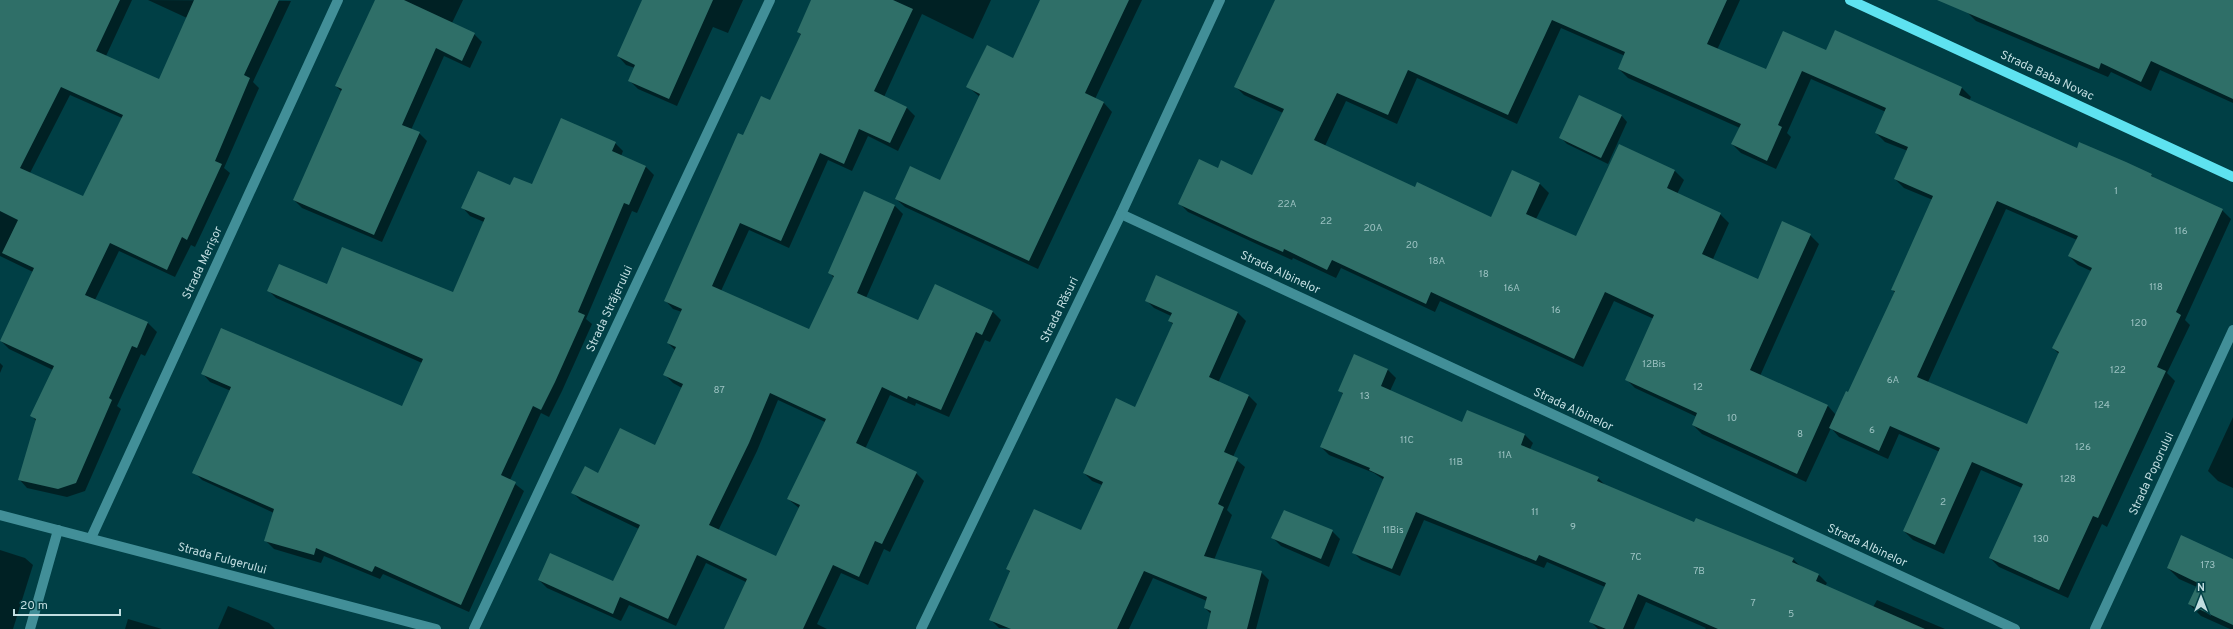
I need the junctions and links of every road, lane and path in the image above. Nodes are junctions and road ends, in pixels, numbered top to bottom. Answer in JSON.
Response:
{"nodes":[{"id":1,"x":338,"y":0,"type":"edge"},
{"id":2,"x":770,"y":0,"type":"edge"},
{"id":3,"x":1220,"y":0,"type":"edge"},
{"id":4,"x":1850,"y":0,"type":"edge"},
{"id":5,"x":2233,"y":176,"type":"edge"},
{"id":6,"x":1121,"y":214,"type":"junction"},
{"id":7,"x":2233,"y":330,"type":"edge"},
{"id":8,"x":0,"y":514,"type":"edge"},
{"id":9,"x":58,"y":530,"type":"junction"},
{"id":10,"x":91,"y":538,"type":"junction"},
{"id":11,"x":30,"y":629,"type":"edge"},
{"id":12,"x":436,"y":629,"type":"edge"},
{"id":13,"x":474,"y":629,"type":"edge"},
{"id":14,"x":922,"y":629,"type":"edge"},
{"id":15,"x":2015,"y":629,"type":"edge"},
{"id":16,"x":2095,"y":629,"type":"edge"}],
"edges":[{"from":1,"to":10,"type":"street","name":"Strada Merișor"},
{"from":2,"to":13,"type":"street","name":"Strada Străjerului"},
{"from":3,"to":6,"type":"street","name":"Strada Răsuri"},
{"from":4,"to":5,"type":"main road","name":"Strada Baba Novac"},
{"from":6,"to":14,"type":"street","name":"Strada Răsuri"},
{"from":6,"to":15,"type":"street","name":"Strada Albinelor"},
{"from":7,"to":16,"type":"street","name":"Strada Poporului"},
{"from":8,"to":9,"type":"street","name":"Strada Fulgerului"},
{"from":9,"to":10,"type":"street","name":"Strada Fulgerului"},
{"from":9,"to":11,"type":"street"},
{"from":10,"to":12,"type":"street","name":"Strada Fulgerului"}]}
